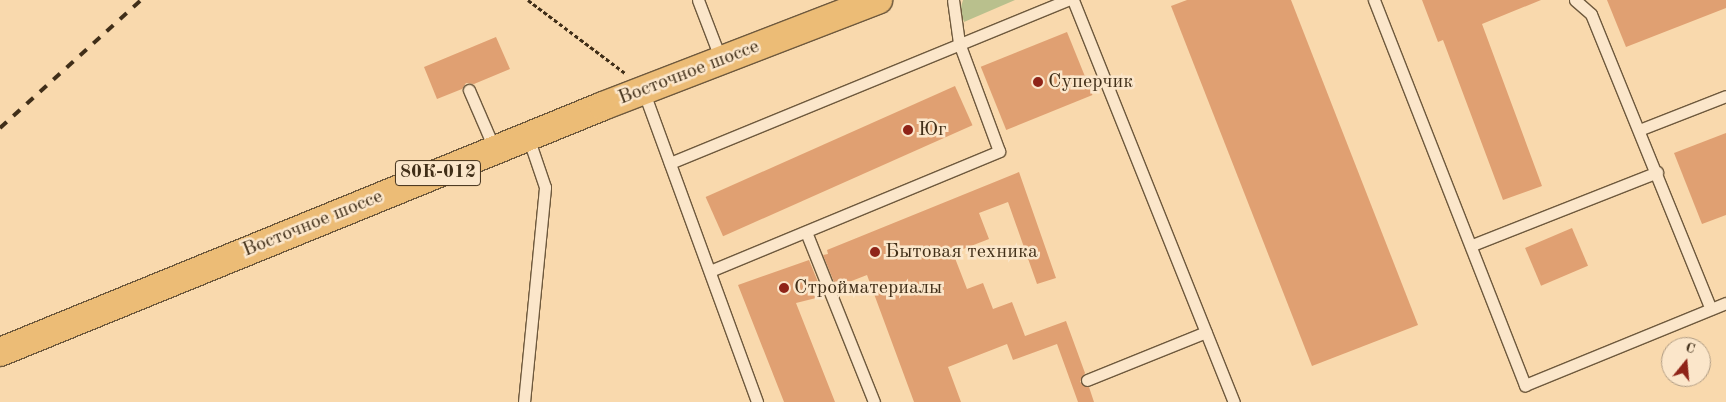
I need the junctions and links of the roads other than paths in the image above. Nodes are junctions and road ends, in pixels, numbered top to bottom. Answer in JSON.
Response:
{"nodes":[{"id":1,"x":698,"y":0,"type":"edge"},
{"id":2,"x":878,"y":0,"type":"edge"},
{"id":3,"x":953,"y":0,"type":"edge"},
{"id":4,"x":1068,"y":0,"type":"edge"},
{"id":5,"x":1073,"y":0,"type":"edge"},
{"id":6,"x":1374,"y":0,"type":"edge"},
{"id":7,"x":1575,"y":0,"type":"edge"},
{"id":8,"x":959,"y":43,"type":"junction"},
{"id":9,"x":721,"y":60,"type":"junction"},
{"id":10,"x":469,"y":90,"type":"dead end"},
{"id":11,"x":644,"y":90,"type":"junction"},
{"id":12,"x":1726,"y":96,"type":"edge"},
{"id":13,"x":1639,"y":130,"type":"junction"},
{"id":14,"x":528,"y":137,"type":"junction"},
{"id":15,"x":495,"y":150,"type":"junction"},
{"id":16,"x":670,"y":163,"type":"junction"},
{"id":17,"x":1657,"y":172,"type":"junction"},
{"id":18,"x":806,"y":232,"type":"junction"},
{"id":19,"x":1472,"y":245,"type":"junction"},
{"id":20,"x":710,"y":271,"type":"junction"},
{"id":21,"x":1726,"y":303,"type":"edge"},
{"id":22,"x":1711,"y":309,"type":"junction"},
{"id":23,"x":1206,"y":332,"type":"junction"},
{"id":24,"x":0,"y":352,"type":"edge"},
{"id":25,"x":1087,"y":380,"type":"dead end"},
{"id":26,"x":524,"y":402,"type":"edge"},
{"id":27,"x":757,"y":402,"type":"edge"},
{"id":28,"x":874,"y":402,"type":"edge"},
{"id":29,"x":1234,"y":402,"type":"edge"}],
"edges":[{"from":1,"to":9,"type":"lane"},
{"from":2,"to":9,"type":"main road","name":"Восточное шоссе","number":"80К-012"},
{"from":3,"to":8,"type":"lane"},
{"from":4,"to":8,"type":"lane"},
{"from":5,"to":23,"type":"lane"},
{"from":6,"to":19,"type":"lane"},
{"from":7,"to":13,"type":"lane"},
{"from":8,"to":16,"type":"lane"},
{"from":8,"to":18,"type":"lane"},
{"from":9,"to":11,"type":"main road","name":"Восточное шоссе","number":"80К-012"},
{"from":10,"to":15,"type":"lane"},
{"from":11,"to":14,"type":"main road","name":"Восточное шоссе","number":"80К-012"},
{"from":11,"to":16,"type":"lane"},
{"from":12,"to":13,"type":"lane"},
{"from":13,"to":17,"type":"lane"},
{"from":14,"to":15,"type":"main road","name":"Восточное шоссе","number":"80К-012"},
{"from":14,"to":26,"type":"lane"},
{"from":15,"to":24,"type":"main road","name":"Восточное шоссе","number":"80К-012"},
{"from":16,"to":20,"type":"lane"},
{"from":17,"to":19,"type":"lane"},
{"from":17,"to":22,"type":"lane"},
{"from":18,"to":20,"type":"lane"},
{"from":18,"to":28,"type":"lane"},
{"from":19,"to":22,"type":"lane"},
{"from":20,"to":27,"type":"lane"},
{"from":21,"to":22,"type":"lane"},
{"from":23,"to":25,"type":"lane"},
{"from":23,"to":29,"type":"lane"}]}
